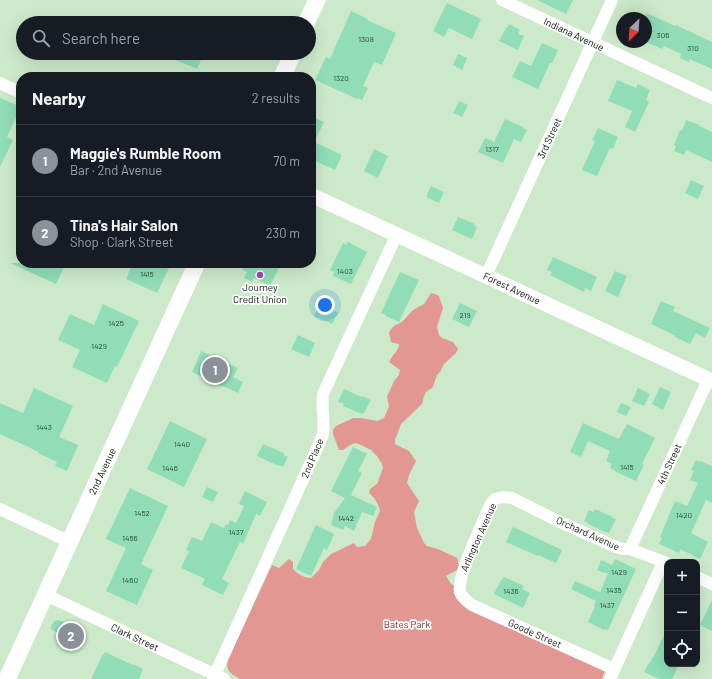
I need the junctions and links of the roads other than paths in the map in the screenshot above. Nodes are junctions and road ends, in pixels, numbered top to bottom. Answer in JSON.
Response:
{"nodes":[{"id":1,"x":317,"y":0,"type":"edge"},
{"id":2,"x":502,"y":0,"type":"edge"},
{"id":3,"x":612,"y":0,"type":"edge"},
{"id":4,"x":309,"y":16,"type":"edge"},
{"id":5,"x":593,"y":42,"type":"junction"},
{"id":6,"x":289,"y":60,"type":"edge"},
{"id":7,"x":284,"y":72,"type":"edge"},
{"id":8,"x":0,"y":83,"type":"edge"},
{"id":9,"x":16,"y":91,"type":"edge"},
{"id":10,"x":712,"y":98,"type":"edge"},
{"id":11,"x":316,"y":197,"type":"edge"},
{"id":12,"x":397,"y":234,"type":"junction"},
{"id":13,"x":195,"y":268,"type":"edge"},
{"id":14,"x":486,"y":276,"type":"junction"},
{"id":15,"x":710,"y":380,"type":"edge"},
{"id":16,"x":512,"y":498,"type":"joint"},
{"id":17,"x":0,"y":509,"type":"edge"},
{"id":18,"x":70,"y":542,"type":"junction"},
{"id":19,"x":630,"y":549,"type":"junction"},
{"id":20,"x":664,"y":563,"type":"edge"},
{"id":21,"x":664,"y":565,"type":"edge"},
{"id":22,"x":700,"y":578,"type":"edge"},
{"id":23,"x":712,"y":584,"type":"edge"},
{"id":24,"x":460,"y":593,"type":"joint"},
{"id":25,"x":46,"y":595,"type":"junction"},
{"id":26,"x":612,"y":674,"type":"edge"},
{"id":27,"x":217,"y":678,"type":"edge"},
{"id":28,"x":7,"y":679,"type":"edge"}],
"edges":[{"from":1,"to":4,"type":"main road"},
{"from":2,"to":5,"type":"street","name":"Indiana Avenue"},
{"from":3,"to":5,"type":"street","name":"3rd Street"},
{"from":5,"to":10,"type":"street","name":"Indiana Avenue"},
{"from":5,"to":14,"type":"street","name":"3rd Street"},
{"from":6,"to":7,"type":"main road"},
{"from":8,"to":9,"type":"street"},
{"from":11,"to":12,"type":"street","name":"Forest Avenue"},
{"from":12,"to":14,"type":"street","name":"Forest Avenue"},
{"from":12,"to":27,"type":"street","name":"2nd Place"},
{"from":13,"to":18,"type":"main road","name":"2nd Avenue"},
{"from":14,"to":15,"type":"street","name":"Forest Avenue"},
{"from":15,"to":19,"type":"street","name":"4th Street"},
{"from":16,"to":19,"type":"street","name":"Orchard Avenue"},
{"from":16,"to":24,"type":"street","name":"Arlington Avenue"},
{"from":17,"to":18,"type":"street"},
{"from":18,"to":25,"type":"main road","name":"2nd Avenue"},
{"from":19,"to":20,"type":"street","name":"Orchard Avenue"},
{"from":21,"to":26,"type":"street"},
{"from":22,"to":23,"type":"street"},
{"from":24,"to":26,"type":"street","name":"Goode Street"},
{"from":25,"to":27,"type":"street","name":"Clark Street"},
{"from":25,"to":28,"type":"main road","name":"2nd Avenue"}]}
